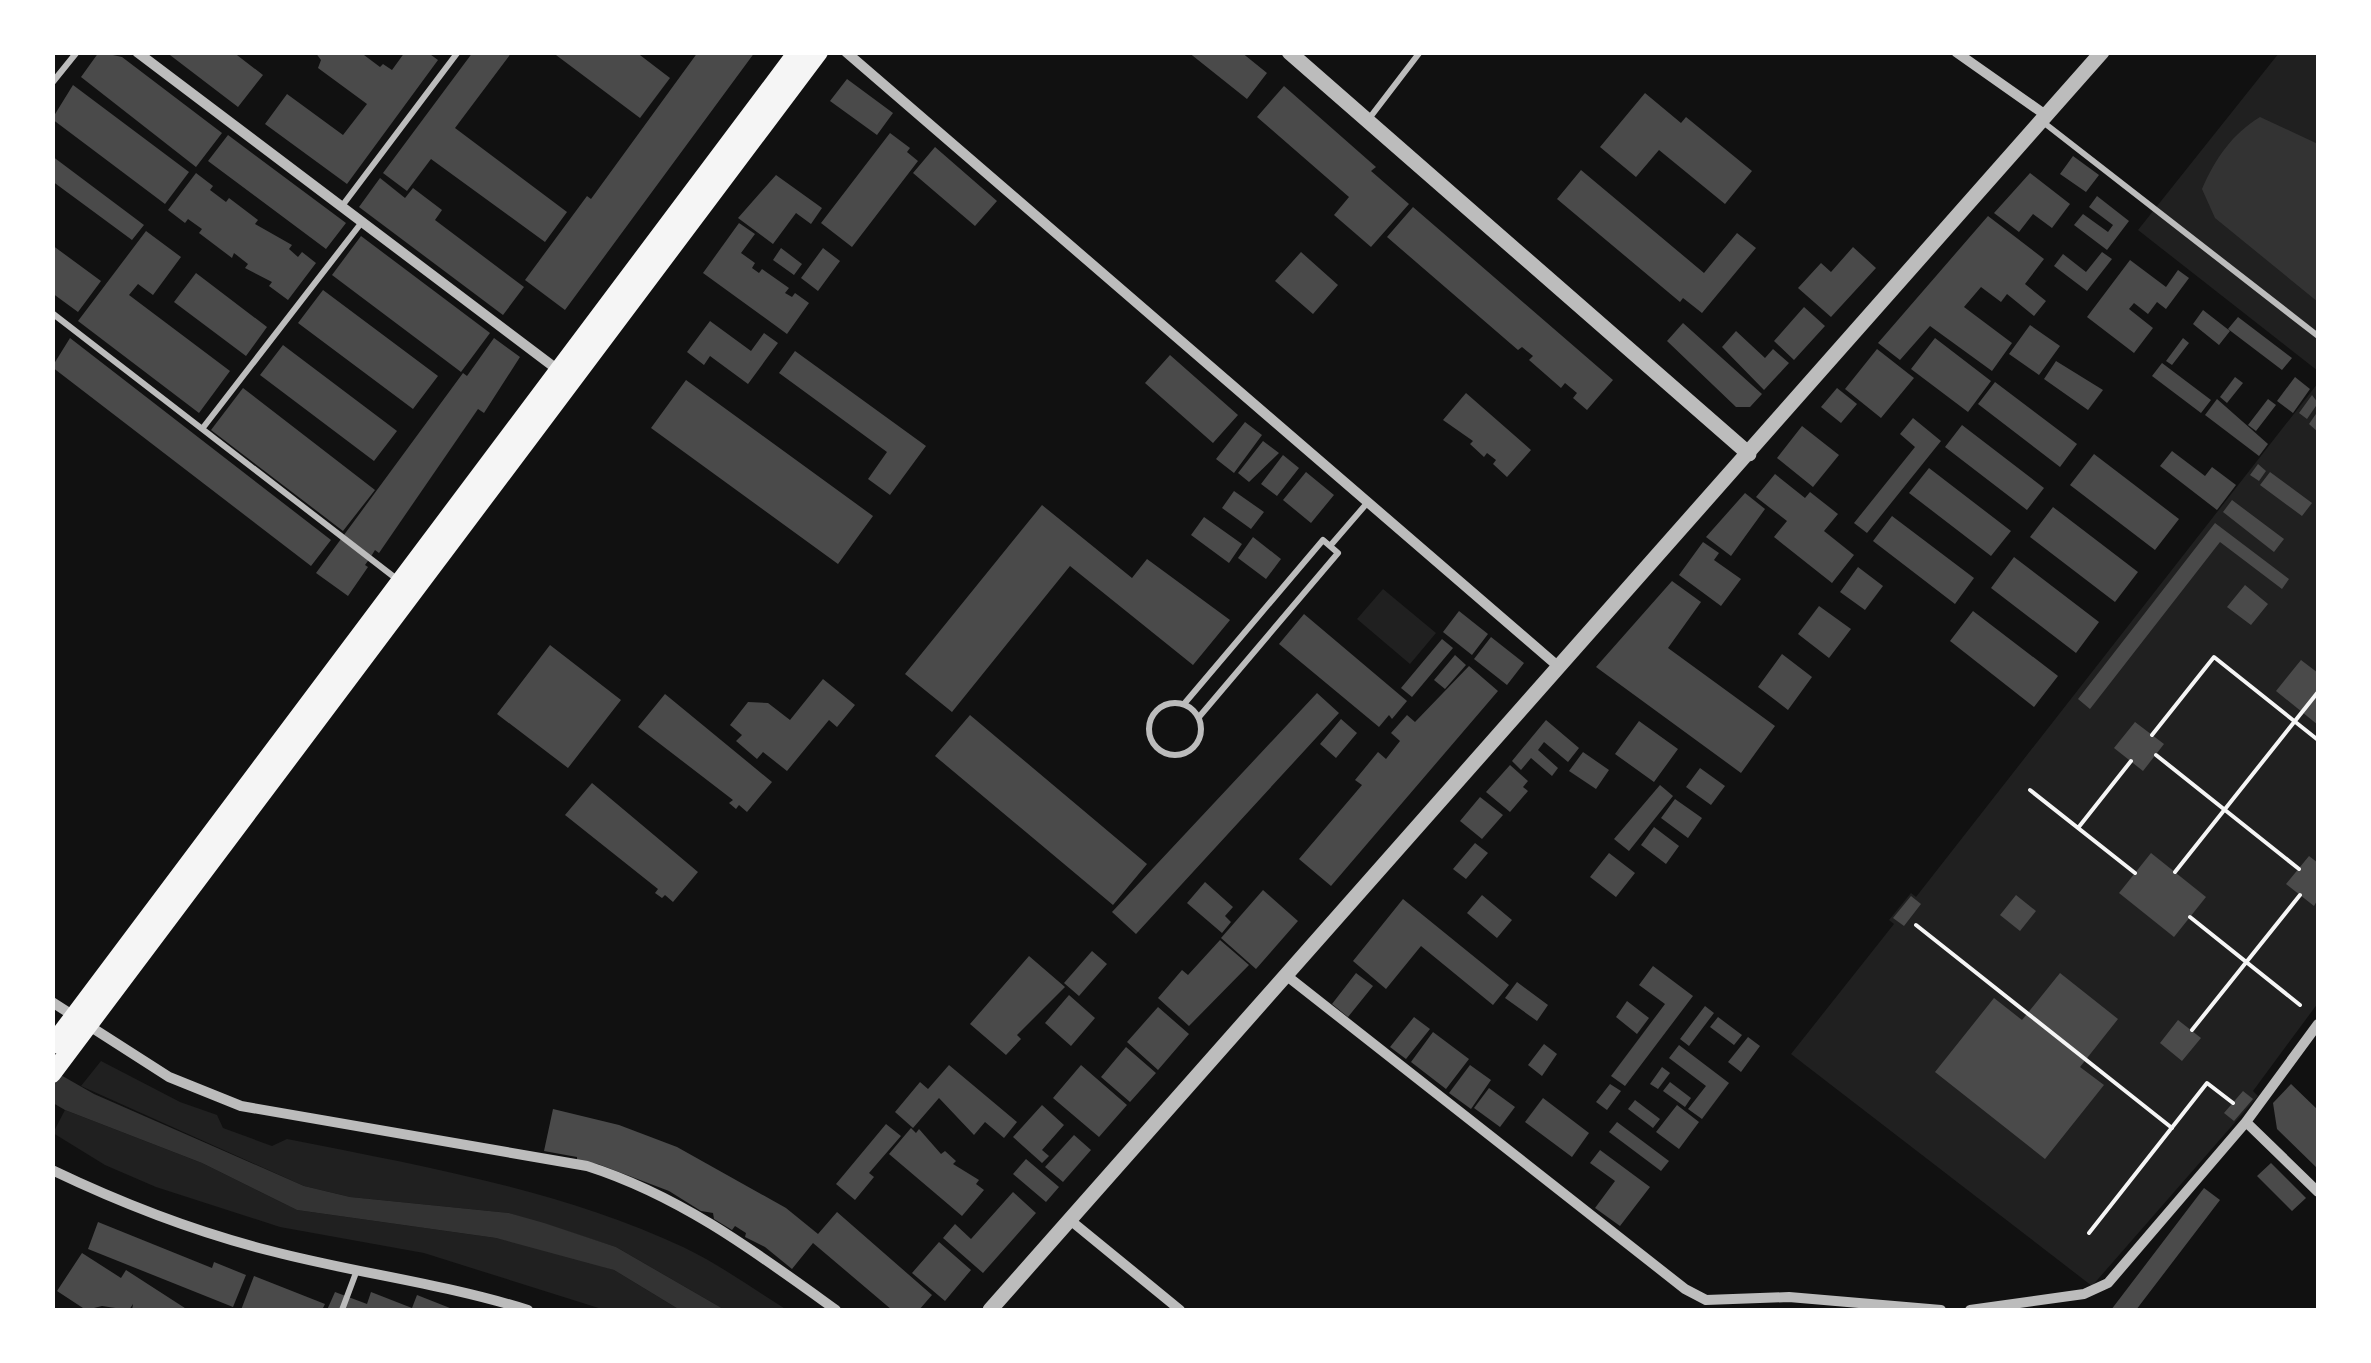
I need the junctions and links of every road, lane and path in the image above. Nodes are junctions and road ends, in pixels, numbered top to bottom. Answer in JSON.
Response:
{"nodes":[{"id":1,"x":76,"y":52,"type":"edge"},
{"id":2,"x":138,"y":52,"type":"edge"},
{"id":3,"x":458,"y":52,"type":"edge"},
{"id":4,"x":797,"y":52,"type":"edge"},
{"id":5,"x":819,"y":52,"type":"edge"},
{"id":6,"x":846,"y":52,"type":"edge"},
{"id":7,"x":1289,"y":52,"type":"edge"},
{"id":8,"x":1420,"y":52,"type":"edge"},
{"id":9,"x":1956,"y":52,"type":"edge"},
{"id":10,"x":2102,"y":52,"type":"edge"},
{"id":11,"x":52,"y":83,"type":"edge"},
{"id":12,"x":2045,"y":119,"type":"junction"},
{"id":13,"x":1368,"y":121,"type":"junction"},
{"id":14,"x":341,"y":206,"type":"junction"},
{"id":15,"x":362,"y":222,"type":"junction"},
{"id":16,"x":52,"y":314,"type":"edge"},
{"id":17,"x":2318,"y":336,"type":"edge"},
{"id":18,"x":558,"y":370,"type":"junction"},
{"id":19,"x":202,"y":429,"type":"junction"},
{"id":20,"x":1749,"y":454,"type":"junction"},
{"id":21,"x":1368,"y":501,"type":"junction"},
{"id":22,"x":1330,"y":546,"type":"junction"},
{"id":23,"x":399,"y":581,"type":"junction"},
{"id":24,"x":1560,"y":668,"type":"junction"},
{"id":25,"x":2318,"y":692,"type":"edge"},
{"id":26,"x":1184,"y":704,"type":"junction"},
{"id":27,"x":1199,"y":717,"type":"junction"},
{"id":28,"x":2295,"y":721,"type":"junction"},
{"id":29,"x":2152,"y":735,"type":"dead end"},
{"id":30,"x":2318,"y":740,"type":"edge"},
{"id":31,"x":2156,"y":755,"type":"dead end"},
{"id":32,"x":2131,"y":761,"type":"dead end"},
{"id":33,"x":2030,"y":790,"type":"dead end"},
{"id":34,"x":2224,"y":810,"type":"junction"},
{"id":35,"x":2078,"y":828,"type":"junction"},
{"id":36,"x":2298,"y":869,"type":"dead end"},
{"id":37,"x":2175,"y":872,"type":"dead end"},
{"id":38,"x":2135,"y":873,"type":"dead end"},
{"id":39,"x":2300,"y":895,"type":"dead end"},
{"id":40,"x":2190,"y":916,"type":"dead end"},
{"id":41,"x":1916,"y":925,"type":"dead end"},
{"id":42,"x":2247,"y":962,"type":"junction"},
{"id":43,"x":1287,"y":976,"type":"junction"},
{"id":44,"x":52,"y":1002,"type":"edge"},
{"id":45,"x":2300,"y":1005,"type":"dead end"},
{"id":46,"x":80,"y":1022,"type":"junction"},
{"id":47,"x":2318,"y":1024,"type":"edge"},
{"id":48,"x":2192,"y":1030,"type":"dead end"},
{"id":49,"x":63,"y":1040,"type":"edge"},
{"id":50,"x":52,"y":1074,"type":"edge"},
{"id":51,"x":2233,"y":1102,"type":"dead end"},
{"id":52,"x":2246,"y":1122,"type":"junction"},
{"id":53,"x":2172,"y":1128,"type":"junction"},
{"id":54,"x":52,"y":1170,"type":"edge"},
{"id":55,"x":2318,"y":1192,"type":"edge"},
{"id":56,"x":1070,"y":1220,"type":"junction"},
{"id":57,"x":2089,"y":1234,"type":"dead end"},
{"id":58,"x":358,"y":1268,"type":"junction"},
{"id":59,"x":342,"y":1310,"type":"edge"},
{"id":60,"x":528,"y":1310,"type":"edge"},
{"id":61,"x":836,"y":1310,"type":"edge"},
{"id":62,"x":990,"y":1310,"type":"edge"},
{"id":63,"x":1180,"y":1310,"type":"edge"},
{"id":64,"x":1942,"y":1310,"type":"edge"},
{"id":65,"x":1970,"y":1310,"type":"edge"}],
"edges":[{"from":1,"to":11,"type":"lane"},
{"from":2,"to":14,"type":"street"},
{"from":3,"to":14,"type":"lane"},
{"from":4,"to":18,"type":"main road"},
{"from":5,"to":46,"type":"main road"},
{"from":6,"to":21,"type":"street"},
{"from":7,"to":13,"type":"street"},
{"from":8,"to":13,"type":"lane"},
{"from":9,"to":12,"type":"street"},
{"from":10,"to":12,"type":"street"},
{"from":12,"to":17,"type":"lane"},
{"from":12,"to":20,"type":"street"},
{"from":13,"to":20,"type":"street"},
{"from":14,"to":15,"type":"street"},
{"from":15,"to":18,"type":"street"},
{"from":15,"to":19,"type":"lane"},
{"from":16,"to":19,"type":"lane"},
{"from":18,"to":23,"type":"main road"},
{"from":19,"to":23,"type":"lane"},
{"from":20,"to":24,"type":"street"},
{"from":21,"to":22,"type":"lane"},
{"from":21,"to":24,"type":"street"},
{"from":22,"to":26,"type":"lane"},
{"from":22,"to":27,"type":"lane"},
{"from":23,"to":46,"type":"main road"},
{"from":24,"to":43,"type":"street"},
{"from":25,"to":28,"type":"path"},
{"from":26,"to":27,"type":"lane"},
{"from":26,"to":27,"type":"lane"},
{"from":28,"to":29,"type":"path"},
{"from":28,"to":30,"type":"path"},
{"from":28,"to":34,"type":"path"},
{"from":31,"to":34,"type":"path"},
{"from":32,"to":35,"type":"path"},
{"from":33,"to":35,"type":"path"},
{"from":34,"to":36,"type":"path"},
{"from":34,"to":37,"type":"path"},
{"from":35,"to":38,"type":"path"},
{"from":39,"to":42,"type":"path"},
{"from":40,"to":42,"type":"path"},
{"from":41,"to":53,"type":"path"},
{"from":42,"to":45,"type":"path"},
{"from":42,"to":48,"type":"path"},
{"from":43,"to":56,"type":"street"},
{"from":43,"to":64,"type":"street"},
{"from":44,"to":46,"type":"street"},
{"from":46,"to":49,"type":"main road"},
{"from":46,"to":61,"type":"street"},
{"from":47,"to":52,"type":"street"},
{"from":49,"to":50,"type":"main road"},
{"from":51,"to":53,"type":"path"},
{"from":52,"to":55,"type":"street"},
{"from":52,"to":65,"type":"street"},
{"from":53,"to":57,"type":"path"},
{"from":54,"to":58,"type":"street"},
{"from":56,"to":62,"type":"street"},
{"from":56,"to":63,"type":"street"},
{"from":58,"to":59,"type":"lane"},
{"from":58,"to":60,"type":"street"}]}
